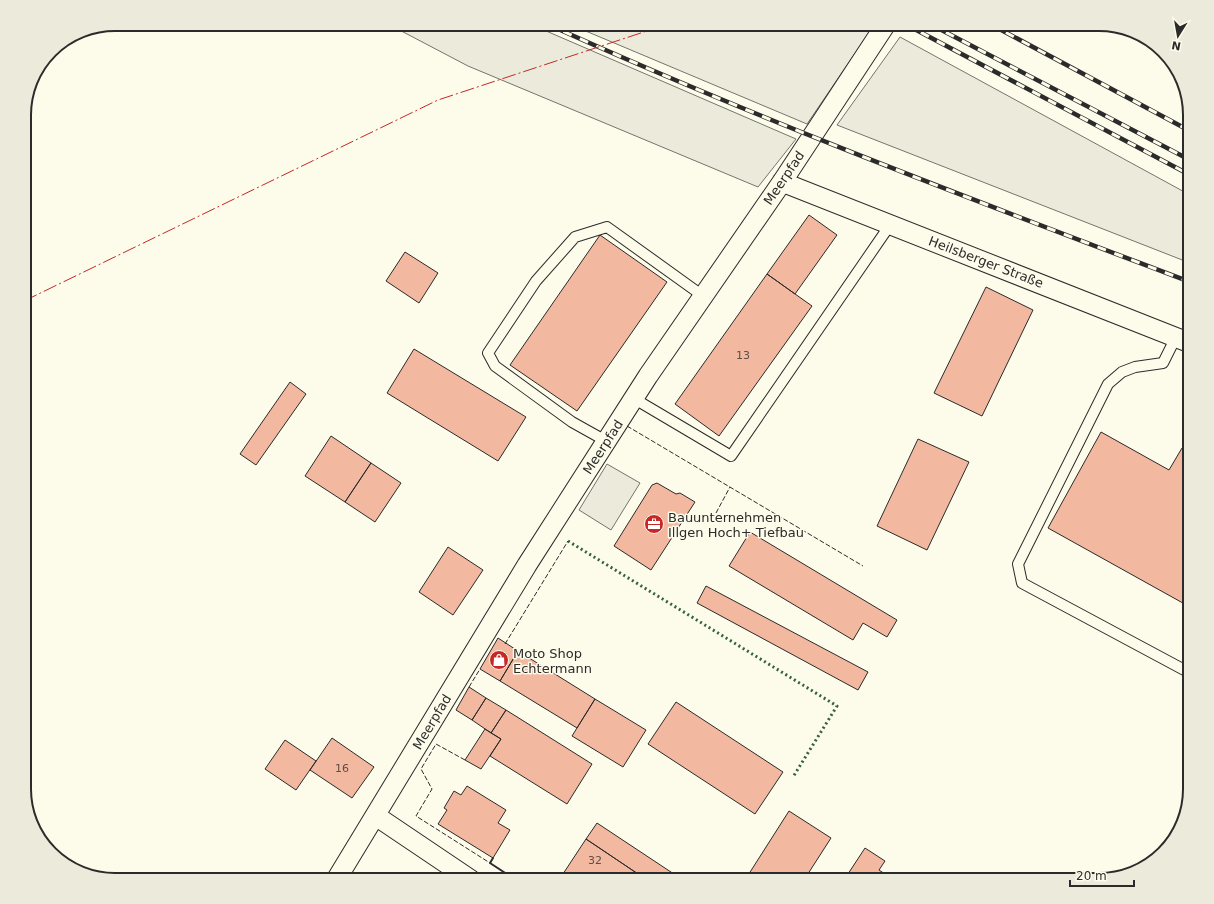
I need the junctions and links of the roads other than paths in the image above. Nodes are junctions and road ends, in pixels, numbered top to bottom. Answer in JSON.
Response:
{"nodes":[{"id":1,"x":881,"y":31,"type":"edge"},
{"id":2,"x":782,"y":182,"type":"junction"},
{"id":3,"x":890,"y":224,"type":"junction"},
{"id":4,"x":703,"y":296,"type":"junction"},
{"id":5,"x":1183,"y":340,"type":"edge"},
{"id":6,"x":633,"y":398,"type":"junction"},
{"id":7,"x":606,"y":441,"type":"junction"},
{"id":8,"x":1183,"y":669,"type":"edge"},
{"id":9,"x":376,"y":816,"type":"junction"},
{"id":10,"x":340,"y":873,"type":"edge"},
{"id":11,"x":461,"y":873,"type":"edge"}],
"edges":[{"from":1,"to":2,"type":"street","name":"Meerpfad"},
{"from":2,"to":3,"type":"street","name":"Heilsberger Straße"},
{"from":2,"to":4,"type":"street","name":"Meerpfad"},
{"from":3,"to":5,"type":"street","name":"Heilsberger Straße"},
{"from":3,"to":6,"type":"lane"},
{"from":4,"to":6,"type":"street","name":"Meerpfad"},
{"from":4,"to":7,"type":"lane"},
{"from":5,"to":8,"type":"lane"},
{"from":6,"to":7,"type":"street","name":"Meerpfad"},
{"from":7,"to":9,"type":"street","name":"Meerpfad"},
{"from":9,"to":10,"type":"street","name":"Meerpfad"},
{"from":9,"to":11,"type":"street"}]}
